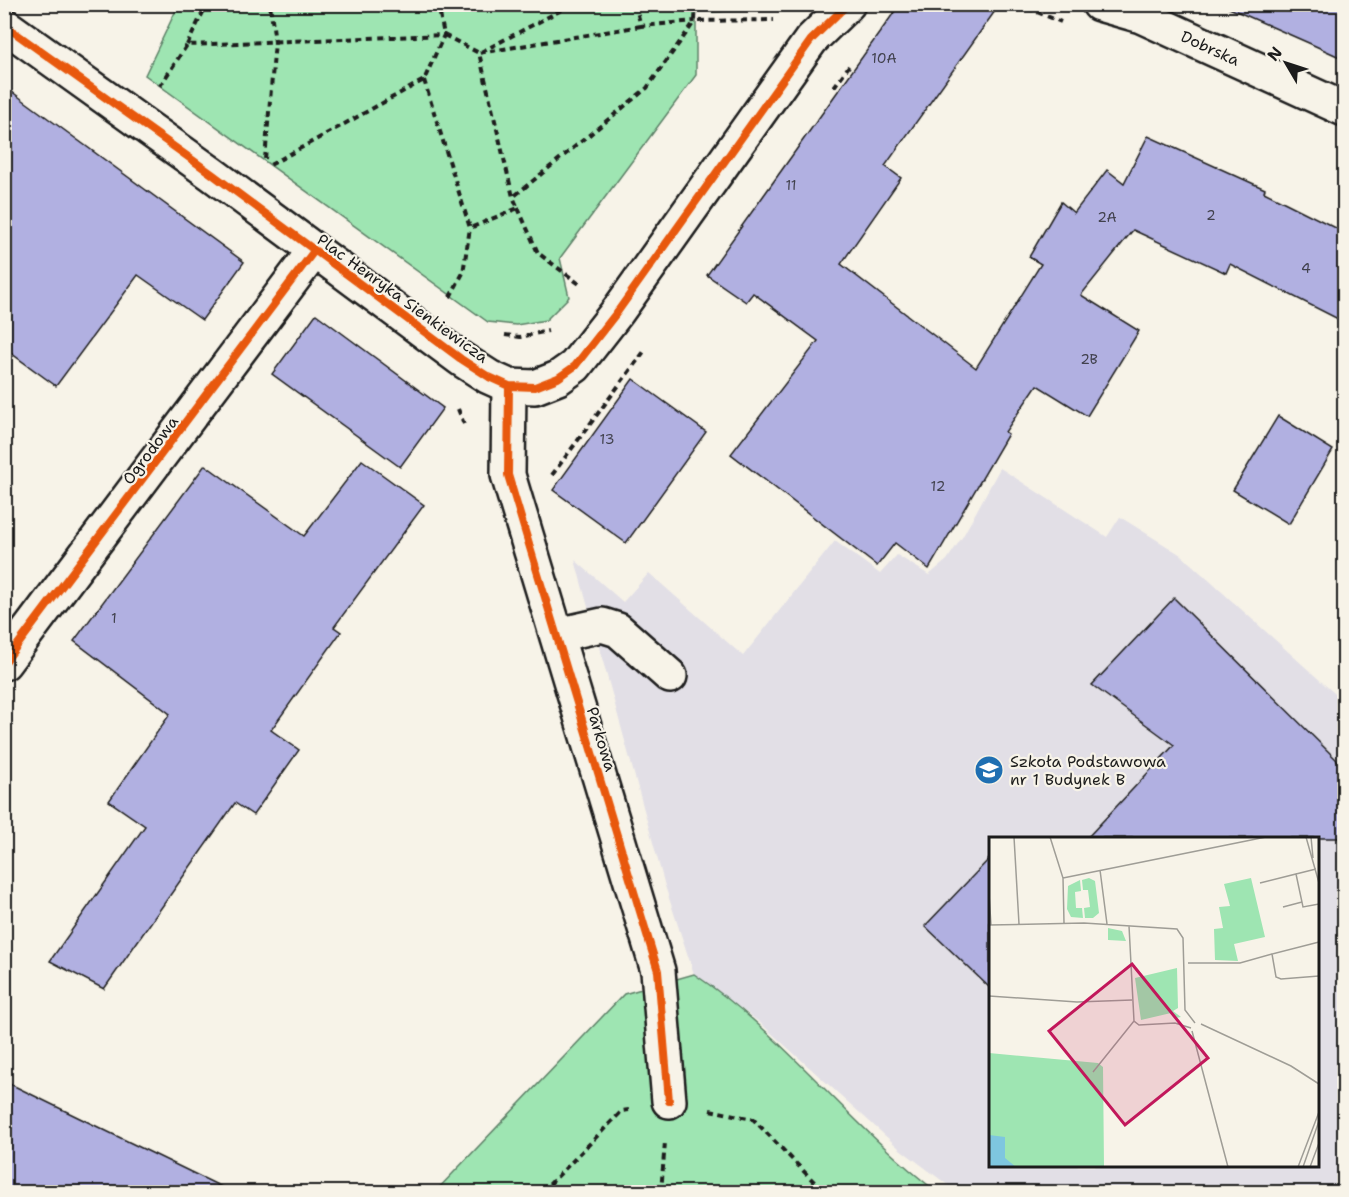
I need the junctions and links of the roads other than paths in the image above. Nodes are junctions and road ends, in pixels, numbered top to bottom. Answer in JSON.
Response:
{"nodes":[{"id":1,"x":826,"y":4,"type":"edge"},
{"id":2,"x":848,"y":4,"type":"edge"},
{"id":3,"x":1099,"y":4,"type":"edge"},
{"id":4,"x":1136,"y":10,"type":"edge"},
{"id":5,"x":4,"y":25,"type":"edge"},
{"id":6,"x":811,"y":40,"type":"junction"},
{"id":7,"x":1344,"y":109,"type":"edge"},
{"id":8,"x":314,"y":251,"type":"junction"},
{"id":9,"x":509,"y":386,"type":"junction"},
{"id":10,"x":557,"y":635,"type":"junction"},
{"id":11,"x":4,"y":663,"type":"edge"},
{"id":12,"x":670,"y":676,"type":"dead end"},
{"id":13,"x":669,"y":1101,"type":"road end"}],
"edges":[{"from":1,"to":6,"type":"street","name":"Plac Henryka Sienkiewicza"},
{"from":2,"to":6,"type":"street","name":"Plac Henryka Sienkiewicza"},
{"from":3,"to":4,"type":"street","name":"Dobrska"},
{"from":4,"to":7,"type":"street","name":"Dobrska"},
{"from":5,"to":8,"type":"street","name":"Plac Henryka Sienkiewicza"},
{"from":6,"to":9,"type":"street","name":"Plac Henryka Sienkiewicza"},
{"from":8,"to":9,"type":"street","name":"Plac Henryka Sienkiewicza"},
{"from":8,"to":11,"type":"street","name":"Ogrodowa"},
{"from":9,"to":10,"type":"street","name":"Parkowa"},
{"from":10,"to":12,"type":"street"},
{"from":10,"to":13,"type":"street","name":"Parkowa"}]}
